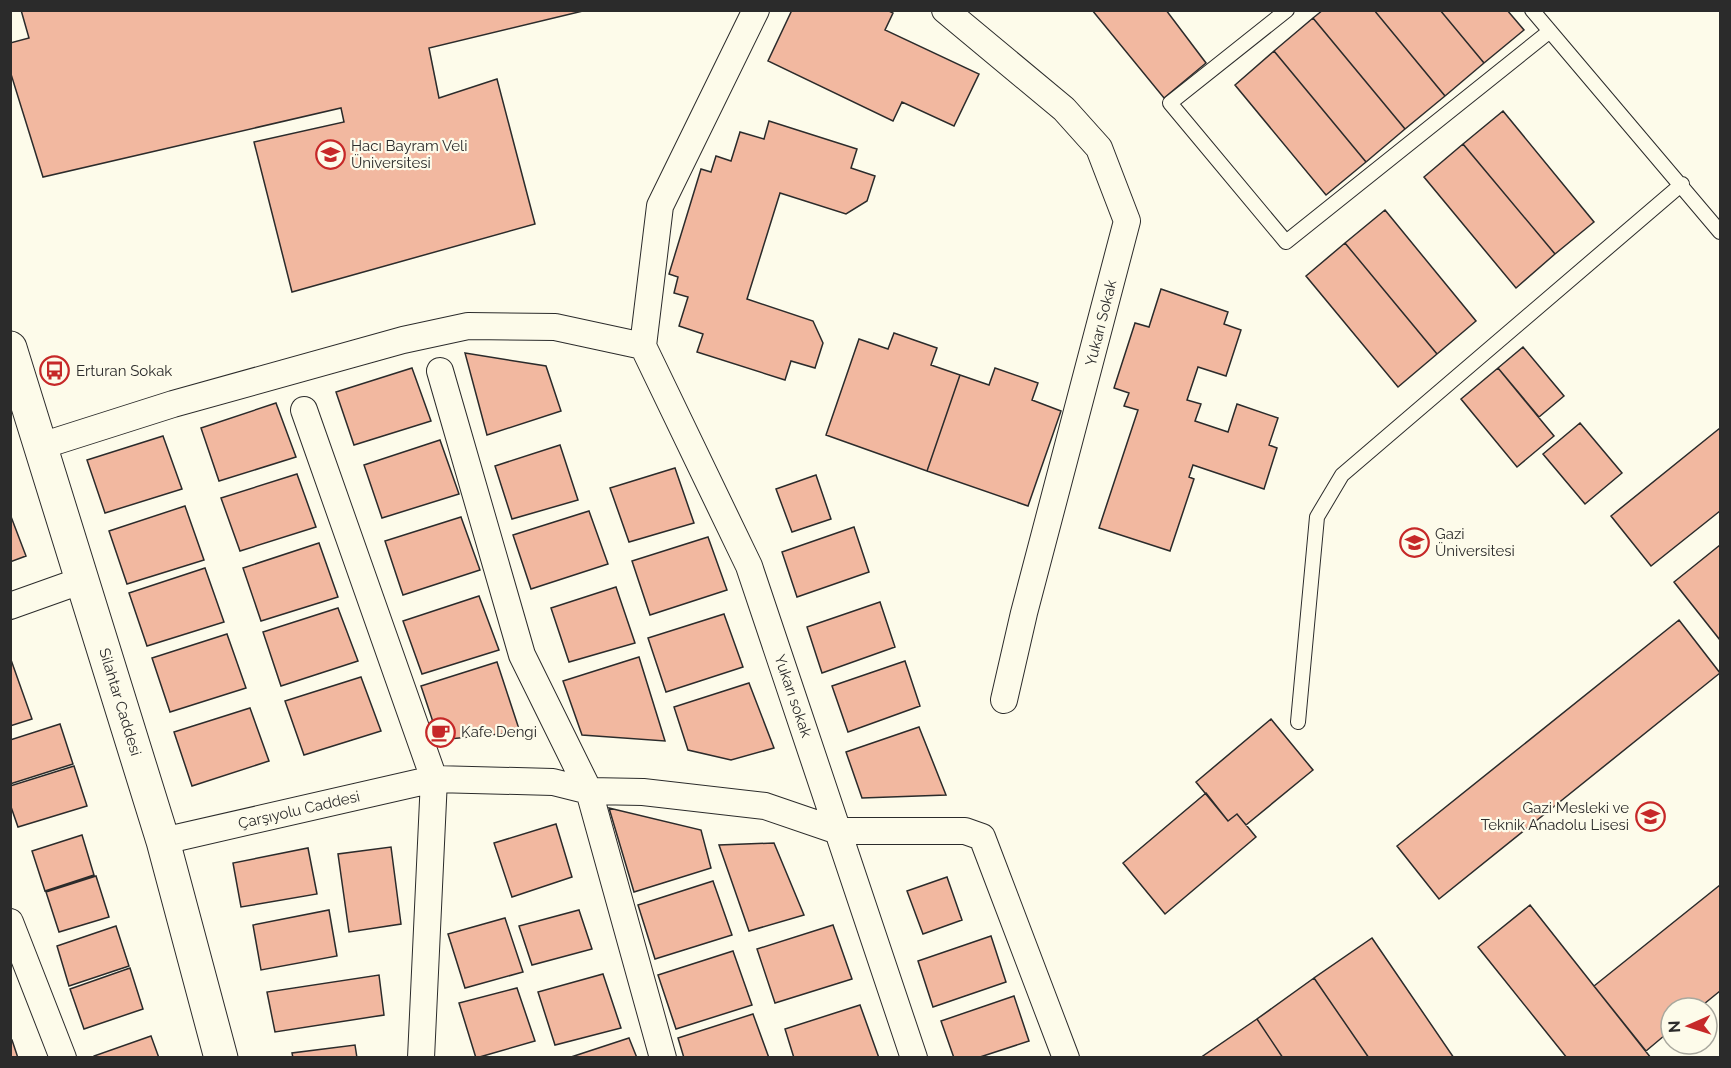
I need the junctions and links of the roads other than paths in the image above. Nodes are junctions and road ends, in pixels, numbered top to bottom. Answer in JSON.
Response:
{"nodes":[{"id":1,"x":756,"y":10,"type":"edge"},
{"id":2,"x":945,"y":10,"type":"edge"},
{"id":3,"x":1287,"y":10,"type":"edge"},
{"id":4,"x":1532,"y":10,"type":"edge"},
{"id":5,"x":1550,"y":31,"type":"junction"},
{"id":6,"x":1682,"y":184,"type":"junction"},
{"id":7,"x":1720,"y":232,"type":"edge"},
{"id":8,"x":642,"y":346,"type":"junction"},
{"id":9,"x":10,"y":348,"type":"edge"},
{"id":10,"x":440,"y":371,"type":"dead end"},
{"id":11,"x":304,"y":410,"type":"dead end"},
{"id":12,"x":41,"y":446,"type":"junction"},
{"id":13,"x":83,"y":580,"type":"junction"},
{"id":14,"x":10,"y":606,"type":"edge"},
{"id":15,"x":1004,"y":700,"type":"dead end"},
{"id":16,"x":1298,"y":722,"type":"dead end"},
{"id":17,"x":434,"y":779,"type":"junction"},
{"id":18,"x":589,"y":791,"type":"junction"},
{"id":19,"x":838,"y":831,"type":"junction"},
{"id":20,"x":163,"y":841,"type":"junction"},
{"id":21,"x":10,"y":922,"type":"edge"},
{"id":22,"x":63,"y":1058,"type":"edge"},
{"id":23,"x":221,"y":1058,"type":"edge"},
{"id":24,"x":421,"y":1058,"type":"edge"},
{"id":25,"x":663,"y":1058,"type":"edge"},
{"id":26,"x":914,"y":1058,"type":"edge"},
{"id":27,"x":1066,"y":1058,"type":"edge"}],
"edges":[{"from":1,"to":8,"type":"street"},
{"from":2,"to":15,"type":"street","name":"Yukarı Sokak"},
{"from":3,"to":5,"type":"lane"},
{"from":4,"to":5,"type":"lane"},
{"from":5,"to":6,"type":"lane"},
{"from":6,"to":7,"type":"lane"},
{"from":6,"to":16,"type":"lane"},
{"from":8,"to":12,"type":"street"},
{"from":8,"to":19,"type":"street","name":"Yukarı sokak"},
{"from":9,"to":12,"type":"main road","name":"Silahtar Caddesi"},
{"from":10,"to":18,"type":"street"},
{"from":11,"to":17,"type":"street"},
{"from":12,"to":13,"type":"main road","name":"Silahtar Caddesi"},
{"from":13,"to":14,"type":"street"},
{"from":13,"to":20,"type":"main road","name":"Silahtar Caddesi"},
{"from":17,"to":18,"type":"street","name":"Çarşıyolu Caddesi"},
{"from":17,"to":20,"type":"street","name":"Çarşıyolu Caddesi"},
{"from":17,"to":24,"type":"street"},
{"from":18,"to":19,"type":"street","name":"Çarşıyolu Caddesi"},
{"from":18,"to":25,"type":"street"},
{"from":19,"to":26,"type":"street","name":"Yukarı sokak"},
{"from":19,"to":27,"type":"street","name":"Çarşıyolu Caddesi"},
{"from":20,"to":23,"type":"main road","name":"Silahtar Caddesi"},
{"from":21,"to":22,"type":"street"}]}
